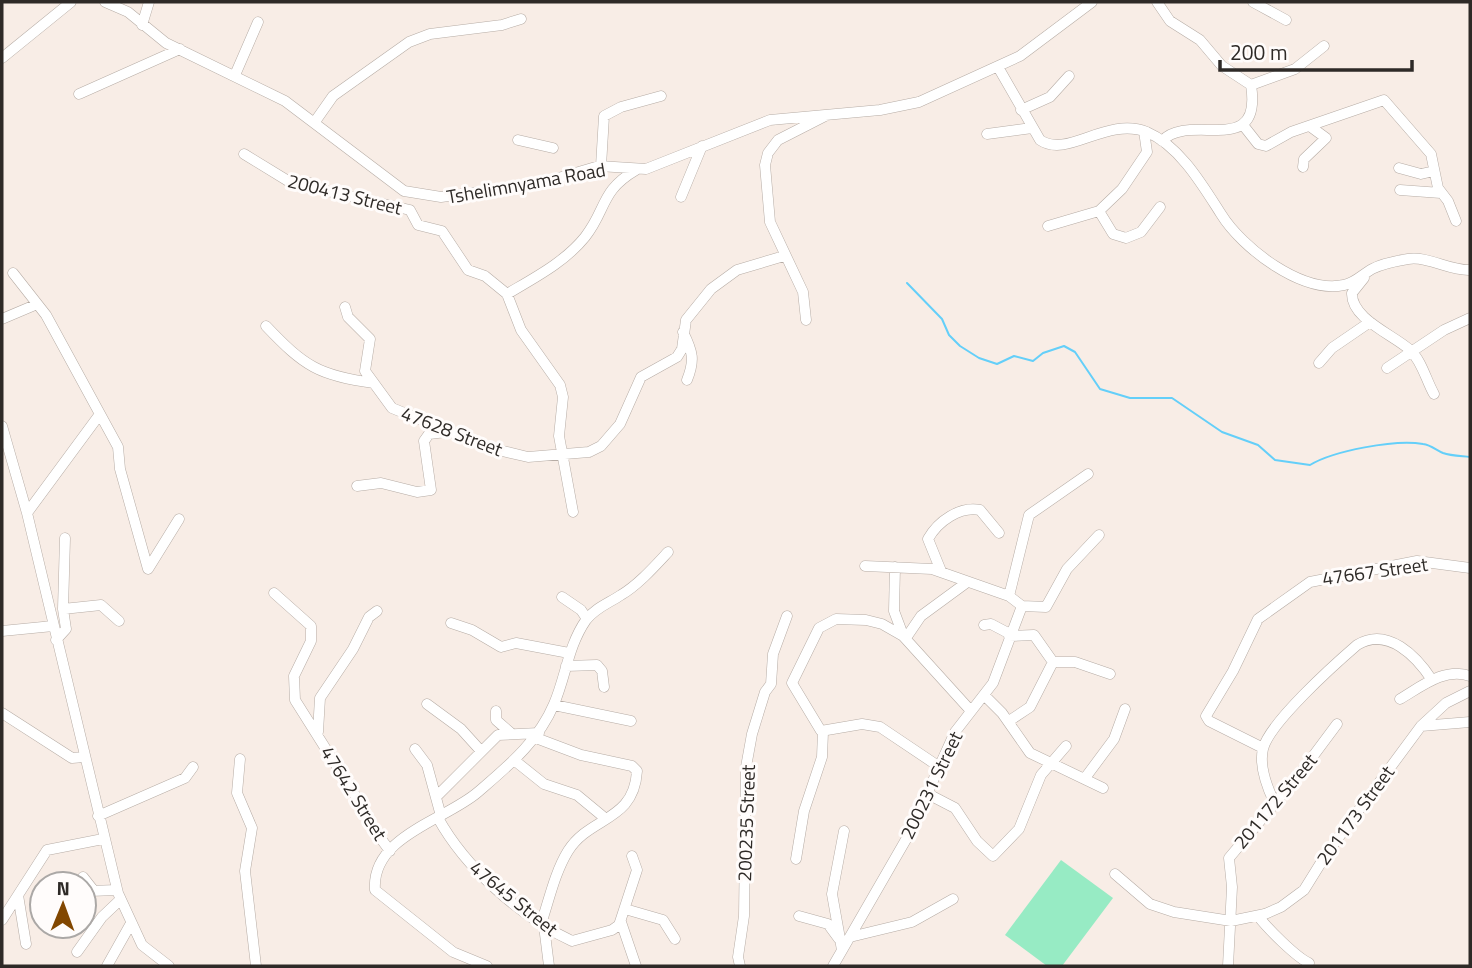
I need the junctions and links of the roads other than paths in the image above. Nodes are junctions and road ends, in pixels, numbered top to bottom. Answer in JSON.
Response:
{"nodes":[{"id":1,"x":106,"y":2,"type":"edge"},
{"id":2,"x":149,"y":2,"type":"edge"},
{"id":3,"x":1092,"y":2,"type":"edge"},
{"id":4,"x":1157,"y":2,"type":"edge"},
{"id":5,"x":1253,"y":2,"type":"edge"},
{"id":6,"x":67,"y":3,"type":"edge"},
{"id":7,"x":522,"y":19,"type":"dead end"},
{"id":8,"x":1286,"y":20,"type":"dead end"},
{"id":9,"x":258,"y":22,"type":"dead end"},
{"id":10,"x":142,"y":25,"type":"junction"},
{"id":11,"x":1324,"y":46,"type":"dead end"},
{"id":12,"x":180,"y":49,"type":"junction"},
{"id":13,"x":2,"y":58,"type":"edge"},
{"id":14,"x":998,"y":67,"type":"junction"},
{"id":15,"x":235,"y":75,"type":"junction"},
{"id":16,"x":1069,"y":76,"type":"dead end"},
{"id":17,"x":1251,"y":85,"type":"junction"},
{"id":18,"x":79,"y":94,"type":"dead end"},
{"id":19,"x":661,"y":96,"type":"dead end"},
{"id":20,"x":1021,"y":110,"type":"junction"},
{"id":21,"x":831,"y":112,"type":"junction"},
{"id":22,"x":314,"y":123,"type":"junction"},
{"id":23,"x":1243,"y":125,"type":"junction"},
{"id":24,"x":1311,"y":127,"type":"junction"},
{"id":25,"x":1032,"y":128,"type":"junction"},
{"id":26,"x":1144,"y":131,"type":"junction"},
{"id":27,"x":986,"y":134,"type":"dead end"},
{"id":28,"x":551,"y":136,"type":"dead end"},
{"id":29,"x":518,"y":140,"type":"dead end"},
{"id":30,"x":1163,"y":141,"type":"junction"},
{"id":31,"x":541,"y":143,"type":"junction"},
{"id":32,"x":702,"y":146,"type":"junction"},
{"id":33,"x":553,"y":148,"type":"dead end"},
{"id":34,"x":244,"y":154,"type":"dead end"},
{"id":35,"x":601,"y":166,"type":"junction"},
{"id":36,"x":1303,"y":167,"type":"dead end"},
{"id":37,"x":1399,"y":169,"type":"dead end"},
{"id":38,"x":636,"y":170,"type":"junction"},
{"id":39,"x":1434,"y":171,"type":"junction"},
{"id":40,"x":1400,"y":190,"type":"dead end"},
{"id":41,"x":1441,"y":193,"type":"junction"},
{"id":42,"x":418,"y":195,"type":"junction"},
{"id":43,"x":681,"y":197,"type":"dead end"},
{"id":44,"x":1160,"y":207,"type":"dead end"},
{"id":45,"x":410,"y":210,"type":"junction"},
{"id":46,"x":1099,"y":211,"type":"junction"},
{"id":47,"x":1456,"y":221,"type":"dead end"},
{"id":48,"x":1048,"y":226,"type":"dead end"},
{"id":49,"x":784,"y":256,"type":"junction"},
{"id":50,"x":1470,"y":270,"type":"edge"},
{"id":51,"x":13,"y":274,"type":"dead end"},
{"id":52,"x":1365,"y":274,"type":"junction"},
{"id":53,"x":507,"y":294,"type":"junction"},
{"id":54,"x":35,"y":305,"type":"junction"},
{"id":55,"x":345,"y":307,"type":"dead end"},
{"id":56,"x":1470,"y":318,"type":"edge"},
{"id":57,"x":2,"y":319,"type":"edge"},
{"id":58,"x":806,"y":320,"type":"dead end"},
{"id":59,"x":1370,"y":322,"type":"junction"},
{"id":60,"x":266,"y":326,"type":"dead end"},
{"id":61,"x":683,"y":332,"type":"junction"},
{"id":62,"x":1412,"y":352,"type":"junction"},
{"id":63,"x":1319,"y":363,"type":"dead end"},
{"id":64,"x":1387,"y":368,"type":"dead end"},
{"id":65,"x":687,"y":380,"type":"dead end"},
{"id":66,"x":374,"y":383,"type":"junction"},
{"id":67,"x":1434,"y":394,"type":"dead end"},
{"id":68,"x":100,"y":414,"type":"junction"},
{"id":69,"x":2,"y":426,"type":"edge"},
{"id":70,"x":448,"y":431,"type":"junction"},
{"id":71,"x":561,"y":454,"type":"junction"},
{"id":72,"x":1088,"y":474,"type":"dead end"},
{"id":73,"x":357,"y":486,"type":"dead end"},
{"id":74,"x":573,"y":512,"type":"dead end"},
{"id":75,"x":27,"y":513,"type":"junction"},
{"id":76,"x":179,"y":519,"type":"dead end"},
{"id":77,"x":999,"y":533,"type":"dead end"},
{"id":78,"x":1100,"y":535,"type":"dead end"},
{"id":79,"x":65,"y":538,"type":"dead end"},
{"id":80,"x":668,"y":552,"type":"dead end"},
{"id":81,"x":865,"y":566,"type":"dead end"},
{"id":82,"x":895,"y":567,"type":"junction"},
{"id":83,"x":1470,"y":568,"type":"edge"},
{"id":84,"x":941,"y":572,"type":"junction"},
{"id":85,"x":965,"y":583,"type":"junction"},
{"id":86,"x":274,"y":593,"type":"dead end"},
{"id":87,"x":1009,"y":596,"type":"junction"},
{"id":88,"x":562,"y":597,"type":"dead end"},
{"id":89,"x":1022,"y":606,"type":"junction"},
{"id":90,"x":62,"y":609,"type":"junction"},
{"id":91,"x":377,"y":611,"type":"dead end"},
{"id":92,"x":787,"y":616,"type":"dead end"},
{"id":93,"x":588,"y":617,"type":"junction"},
{"id":94,"x":119,"y":621,"type":"dead end"},
{"id":95,"x":451,"y":623,"type":"dead end"},
{"id":96,"x":984,"y":625,"type":"dead end"},
{"id":97,"x":53,"y":626,"type":"junction"},
{"id":98,"x":2,"y":631,"type":"edge"},
{"id":99,"x":1009,"y":635,"type":"junction"},
{"id":100,"x":904,"y":637,"type":"junction"},
{"id":101,"x":56,"y":640,"type":"junction"},
{"id":102,"x":569,"y":653,"type":"junction"},
{"id":103,"x":1054,"y":662,"type":"junction"},
{"id":104,"x":566,"y":666,"type":"junction"},
{"id":105,"x":1110,"y":674,"type":"dead end"},
{"id":106,"x":1470,"y":676,"type":"edge"},
{"id":107,"x":1432,"y":680,"type":"junction"},
{"id":108,"x":792,"y":683,"type":"junction"},
{"id":109,"x":771,"y":684,"type":"junction"},
{"id":110,"x":604,"y":687,"type":"dead end"},
{"id":111,"x":1470,"y":691,"type":"edge"},
{"id":112,"x":985,"y":696,"type":"junction"},
{"id":113,"x":1400,"y":699,"type":"dead end"},
{"id":114,"x":427,"y":704,"type":"dead end"},
{"id":115,"x":554,"y":705,"type":"junction"},
{"id":116,"x":1125,"y":709,"type":"dead end"},
{"id":117,"x":496,"y":710,"type":"dead end"},
{"id":118,"x":971,"y":711,"type":"junction"},
{"id":119,"x":2,"y":713,"type":"edge"},
{"id":120,"x":631,"y":721,"type":"dead end"},
{"id":121,"x":1009,"y":721,"type":"junction"},
{"id":122,"x":1470,"y":722,"type":"edge"},
{"id":123,"x":1337,"y":724,"type":"dead end"},
{"id":124,"x":1421,"y":726,"type":"junction"},
{"id":125,"x":823,"y":732,"type":"junction"},
{"id":126,"x":512,"y":734,"type":"junction"},
{"id":127,"x":318,"y":736,"type":"junction"},
{"id":128,"x":537,"y":736,"type":"junction"},
{"id":129,"x":1066,"y":746,"type":"dead end"},
{"id":130,"x":1263,"y":748,"type":"junction"},
{"id":131,"x":415,"y":749,"type":"dead end"},
{"id":132,"x":480,"y":750,"type":"junction"},
{"id":133,"x":84,"y":757,"type":"junction"},
{"id":134,"x":240,"y":759,"type":"dead end"},
{"id":135,"x":514,"y":760,"type":"junction"},
{"id":136,"x":1054,"y":763,"type":"junction"},
{"id":137,"x":938,"y":766,"type":"junction"},
{"id":138,"x":193,"y":767,"type":"dead end"},
{"id":139,"x":1084,"y":778,"type":"junction"},
{"id":140,"x":1103,"y":788,"type":"dead end"},
{"id":141,"x":926,"y":793,"type":"junction"},
{"id":142,"x":437,"y":796,"type":"junction"},
{"id":143,"x":1274,"y":802,"type":"junction"},
{"id":144,"x":97,"y":816,"type":"junction"},
{"id":145,"x":439,"y":817,"type":"junction"},
{"id":146,"x":606,"y":819,"type":"junction"},
{"id":147,"x":844,"y":831,"type":"dead end"},
{"id":148,"x":103,"y":839,"type":"junction"},
{"id":149,"x":390,"y":851,"type":"junction"},
{"id":150,"x":632,"y":856,"type":"dead end"},
{"id":151,"x":796,"y":859,"type":"dead end"},
{"id":152,"x":1115,"y":874,"type":"dead end"},
{"id":153,"x":98,"y":892,"type":"edge"},
{"id":154,"x":18,"y":895,"type":"junction"},
{"id":155,"x":119,"y":895,"type":"junction"},
{"id":156,"x":953,"y":899,"type":"dead end"},
{"id":157,"x":625,"y":909,"type":"junction"},
{"id":158,"x":799,"y":916,"type":"dead end"},
{"id":159,"x":1258,"y":916,"type":"junction"},
{"id":160,"x":2,"y":920,"type":"edge"},
{"id":161,"x":1231,"y":921,"type":"junction"},
{"id":162,"x":621,"y":922,"type":"junction"},
{"id":163,"x":130,"y":925,"type":"junction"},
{"id":164,"x":543,"y":925,"type":"junction"},
{"id":165,"x":675,"y":939,"type":"dead end"},
{"id":166,"x":844,"y":943,"type":"junction"},
{"id":167,"x":26,"y":944,"type":"dead end"},
{"id":168,"x":77,"y":952,"type":"dead end"},
{"id":169,"x":1309,"y":964,"type":"dead end"},
{"id":170,"x":107,"y":966,"type":"edge"},
{"id":171,"x":169,"y":966,"type":"edge"},
{"id":172,"x":256,"y":966,"type":"edge"},
{"id":173,"x":487,"y":966,"type":"edge"},
{"id":174,"x":549,"y":966,"type":"edge"},
{"id":175,"x":636,"y":966,"type":"edge"},
{"id":176,"x":740,"y":966,"type":"edge"},
{"id":177,"x":833,"y":966,"type":"edge"},
{"id":178,"x":1228,"y":966,"type":"edge"}],
"edges":[{"from":1,"to":10,"type":"street","name":"Tshelimnyama Road"},
{"from":2,"to":10,"type":"street"},
{"from":3,"to":14,"type":"street","name":"Tshelimnyama Road"},
{"from":4,"to":17,"type":"street"},
{"from":5,"to":8,"type":"street"},
{"from":6,"to":13,"type":"street"},
{"from":7,"to":22,"type":"street"},
{"from":9,"to":15,"type":"street"},
{"from":10,"to":12,"type":"street","name":"Tshelimnyama Road"},
{"from":11,"to":17,"type":"street"},
{"from":12,"to":15,"type":"street","name":"Tshelimnyama Road"},
{"from":12,"to":18,"type":"street"},
{"from":14,"to":20,"type":"street"},
{"from":14,"to":21,"type":"street","name":"Tshelimnyama Road"},
{"from":15,"to":22,"type":"street","name":"Tshelimnyama Road"},
{"from":16,"to":20,"type":"street"},
{"from":17,"to":23,"type":"street"},
{"from":19,"to":35,"type":"street"},
{"from":20,"to":25,"type":"street"},
{"from":21,"to":32,"type":"street","name":"Tshelimnyama Road"},
{"from":21,"to":49,"type":"street"},
{"from":22,"to":42,"type":"street","name":"Tshelimnyama Road"},
{"from":23,"to":24,"type":"street"},
{"from":23,"to":30,"type":"street"},
{"from":24,"to":36,"type":"street"},
{"from":24,"to":39,"type":"street"},
{"from":25,"to":26,"type":"street"},
{"from":25,"to":27,"type":"street"},
{"from":26,"to":30,"type":"street"},
{"from":26,"to":46,"type":"street"},
{"from":28,"to":31,"type":"street"},
{"from":29,"to":31,"type":"street"},
{"from":30,"to":52,"type":"street"},
{"from":31,"to":33,"type":"street"},
{"from":32,"to":38,"type":"street","name":"Tshelimnyama Road"},
{"from":32,"to":43,"type":"street"},
{"from":34,"to":45,"type":"street","name":"200413 Street"},
{"from":35,"to":38,"type":"street","name":"Tshelimnyama Road"},
{"from":35,"to":42,"type":"street","name":"Tshelimnyama Road"},
{"from":37,"to":39,"type":"street"},
{"from":38,"to":53,"type":"street"},
{"from":39,"to":41,"type":"street"},
{"from":40,"to":41,"type":"street"},
{"from":41,"to":47,"type":"street"},
{"from":42,"to":45,"type":"street"},
{"from":44,"to":46,"type":"street"},
{"from":45,"to":53,"type":"street"},
{"from":46,"to":48,"type":"street"},
{"from":49,"to":58,"type":"street"},
{"from":49,"to":61,"type":"street","name":"47628 Street"},
{"from":50,"to":52,"type":"street"},
{"from":51,"to":54,"type":"street"},
{"from":52,"to":59,"type":"street"},
{"from":53,"to":71,"type":"street"},
{"from":54,"to":57,"type":"street"},
{"from":54,"to":68,"type":"street"},
{"from":55,"to":66,"type":"street"},
{"from":56,"to":62,"type":"street"},
{"from":59,"to":62,"type":"street"},
{"from":59,"to":63,"type":"street"},
{"from":60,"to":66,"type":"street"},
{"from":61,"to":65,"type":"street"},
{"from":61,"to":71,"type":"street","name":"47628 Street"},
{"from":62,"to":64,"type":"street"},
{"from":62,"to":67,"type":"street"},
{"from":66,"to":70,"type":"street","name":"47628 Street"},
{"from":68,"to":75,"type":"street"},
{"from":68,"to":76,"type":"street"},
{"from":69,"to":75,"type":"street"},
{"from":70,"to":71,"type":"street","name":"47628 Street"},
{"from":70,"to":73,"type":"street"},
{"from":71,"to":74,"type":"street"},
{"from":72,"to":87,"type":"street"},
{"from":75,"to":97,"type":"street"},
{"from":77,"to":84,"type":"street"},
{"from":78,"to":89,"type":"street"},
{"from":79,"to":90,"type":"street"},
{"from":80,"to":93,"type":"street"},
{"from":81,"to":82,"type":"street"},
{"from":82,"to":84,"type":"street"},
{"from":82,"to":100,"type":"street"},
{"from":83,"to":130,"type":"street","name":"47667 Street"},
{"from":84,"to":85,"type":"street"},
{"from":85,"to":87,"type":"street"},
{"from":85,"to":100,"type":"street"},
{"from":86,"to":127,"type":"street","name":"47642 Street"},
{"from":87,"to":89,"type":"street"},
{"from":88,"to":93,"type":"street"},
{"from":89,"to":99,"type":"street","name":"200231 Street"},
{"from":90,"to":94,"type":"street"},
{"from":90,"to":101,"type":"street"},
{"from":91,"to":127,"type":"street"},
{"from":92,"to":109,"type":"street","name":"200235 Street"},
{"from":93,"to":102,"type":"street"},
{"from":95,"to":102,"type":"street"},
{"from":96,"to":99,"type":"street"},
{"from":97,"to":98,"type":"street"},
{"from":97,"to":101,"type":"street"},
{"from":99,"to":103,"type":"street"},
{"from":99,"to":112,"type":"street","name":"200231 Street"},
{"from":100,"to":108,"type":"street"},
{"from":100,"to":118,"type":"street"},
{"from":101,"to":133,"type":"street"},
{"from":102,"to":104,"type":"street"},
{"from":103,"to":105,"type":"street"},
{"from":103,"to":121,"type":"street"},
{"from":104,"to":110,"type":"street"},
{"from":104,"to":115,"type":"street"},
{"from":106,"to":107,"type":"street"},
{"from":107,"to":113,"type":"street"},
{"from":107,"to":130,"type":"street"},
{"from":108,"to":109,"type":"street"},
{"from":108,"to":125,"type":"street"},
{"from":109,"to":176,"type":"street","name":"200235 Street"},
{"from":111,"to":124,"type":"street","name":"201173 Street"},
{"from":112,"to":118,"type":"street","name":"200231 Street"},
{"from":112,"to":121,"type":"street"},
{"from":114,"to":132,"type":"street"},
{"from":115,"to":120,"type":"street"},
{"from":115,"to":128,"type":"street"},
{"from":116,"to":139,"type":"street"},
{"from":117,"to":126,"type":"street"},
{"from":118,"to":137,"type":"street","name":"200231 Street"},
{"from":119,"to":133,"type":"street"},
{"from":121,"to":136,"type":"street"},
{"from":122,"to":124,"type":"street"},
{"from":123,"to":143,"type":"street","name":"201172 Street"},
{"from":124,"to":159,"type":"street","name":"201173 Street"},
{"from":125,"to":137,"type":"street"},
{"from":125,"to":151,"type":"street"},
{"from":126,"to":128,"type":"street"},
{"from":126,"to":132,"type":"street"},
{"from":127,"to":149,"type":"street","name":"47642 Street"},
{"from":128,"to":135,"type":"street"},
{"from":128,"to":146,"type":"street"},
{"from":129,"to":136,"type":"street"},
{"from":130,"to":143,"type":"street"},
{"from":131,"to":142,"type":"street"},
{"from":132,"to":142,"type":"street"},
{"from":133,"to":144,"type":"street"},
{"from":134,"to":172,"type":"street"},
{"from":135,"to":145,"type":"street"},
{"from":135,"to":146,"type":"street"},
{"from":136,"to":139,"type":"street"},
{"from":136,"to":141,"type":"street"},
{"from":137,"to":141,"type":"street","name":"200231 Street"},
{"from":138,"to":144,"type":"street"},
{"from":139,"to":140,"type":"street"},
{"from":141,"to":166,"type":"street","name":"200231 Street"},
{"from":142,"to":145,"type":"street"},
{"from":143,"to":161,"type":"street","name":"201172 Street"},
{"from":144,"to":148,"type":"street"},
{"from":145,"to":149,"type":"street"},
{"from":145,"to":164,"type":"street","name":"47645 Street"},
{"from":146,"to":164,"type":"street"},
{"from":147,"to":166,"type":"street"},
{"from":148,"to":154,"type":"street"},
{"from":148,"to":155,"type":"street"},
{"from":149,"to":173,"type":"street"},
{"from":150,"to":157,"type":"street"},
{"from":152,"to":161,"type":"street","name":"201173 Street"},
{"from":153,"to":155,"type":"street"},
{"from":154,"to":160,"type":"street"},
{"from":154,"to":167,"type":"street"},
{"from":155,"to":163,"type":"street"},
{"from":155,"to":168,"type":"street"},
{"from":156,"to":166,"type":"street"},
{"from":157,"to":162,"type":"street"},
{"from":157,"to":165,"type":"street"},
{"from":158,"to":166,"type":"street"},
{"from":159,"to":161,"type":"street","name":"201173 Street"},
{"from":159,"to":169,"type":"street"},
{"from":161,"to":178,"type":"street","name":"201172 Street"},
{"from":162,"to":164,"type":"street","name":"47645 Street"},
{"from":162,"to":175,"type":"street"},
{"from":163,"to":170,"type":"street"},
{"from":163,"to":171,"type":"street"},
{"from":164,"to":174,"type":"street"},
{"from":166,"to":177,"type":"street","name":"200231 Street"}]}
